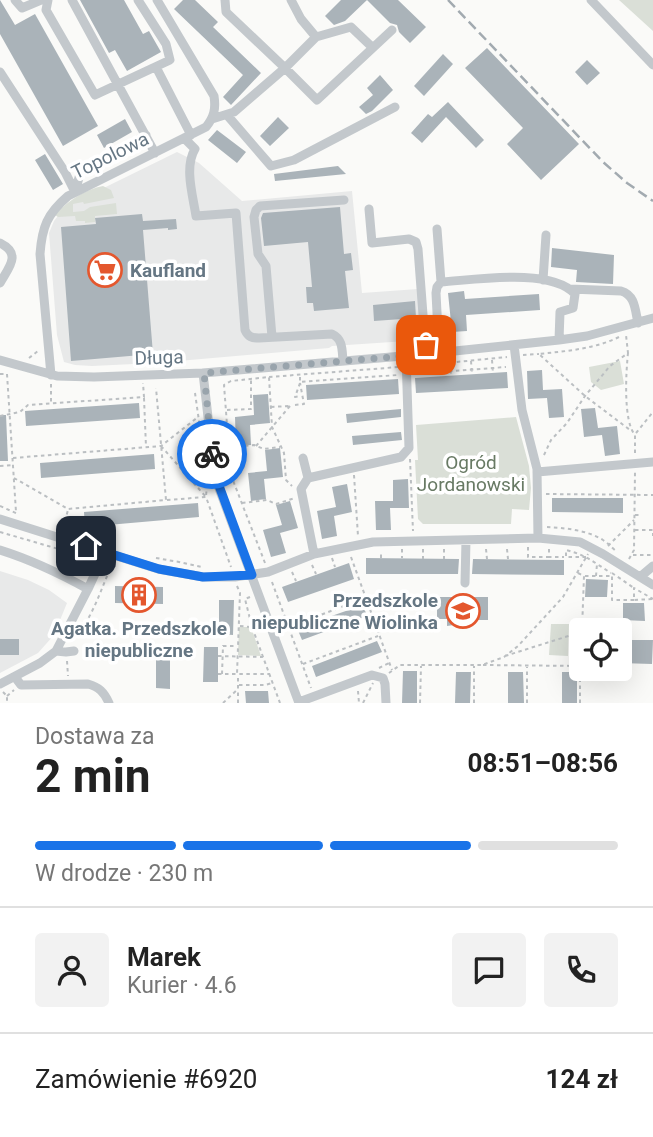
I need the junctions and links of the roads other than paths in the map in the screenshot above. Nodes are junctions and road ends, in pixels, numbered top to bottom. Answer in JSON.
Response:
{"nodes":[{"id":1,"x":15,"y":0,"type":"edge"},
{"id":2,"x":41,"y":0,"type":"edge"},
{"id":3,"x":48,"y":0,"type":"edge"},
{"id":4,"x":72,"y":0,"type":"edge"},
{"id":5,"x":138,"y":0,"type":"edge"},
{"id":6,"x":157,"y":0,"type":"edge"},
{"id":7,"x":225,"y":0,"type":"edge"},
{"id":8,"x":291,"y":0,"type":"edge"},
{"id":9,"x":591,"y":0,"type":"edge"},
{"id":10,"x":392,"y":30,"type":"dead end"},
{"id":11,"x":316,"y":37,"type":"junction"},
{"id":12,"x":373,"y":48,"type":"junction"},
{"id":13,"x":653,"y":65,"type":"edge"},
{"id":14,"x":156,"y":67,"type":"junction"},
{"id":15,"x":285,"y":68,"type":"junction"},
{"id":16,"x":0,"y":72,"type":"edge"},
{"id":17,"x":120,"y":85,"type":"junction"},
{"id":18,"x":395,"y":107,"type":"dead end"},
{"id":19,"x":227,"y":115,"type":"junction"},
{"id":20,"x":212,"y":119,"type":"junction"},
{"id":21,"x":146,"y":135,"type":"junction"},
{"id":22,"x":188,"y":136,"type":"junction"},
{"id":23,"x":155,"y":153,"type":"junction"},
{"id":24,"x":75,"y":192,"type":"junction"},
{"id":25,"x":344,"y":200,"type":"dead end"},
{"id":26,"x":369,"y":209,"type":"dead end"},
{"id":27,"x":437,"y":229,"type":"dead end"},
{"id":28,"x":546,"y":235,"type":"dead end"},
{"id":29,"x":0,"y":243,"type":"edge"},
{"id":30,"x":543,"y":280,"type":"junction"},
{"id":31,"x":442,"y":282,"type":"junction"},
{"id":32,"x":0,"y":284,"type":"edge"},
{"id":33,"x":570,"y":289,"type":"junction"},
{"id":34,"x":653,"y":318,"type":"edge"},
{"id":35,"x":638,"y":323,"type":"junction"},
{"id":36,"x":350,"y":334,"type":"dead end"},
{"id":37,"x":272,"y":337,"type":"junction"},
{"id":38,"x":338,"y":337,"type":"junction"},
{"id":39,"x":559,"y":340,"type":"junction"},
{"id":40,"x":514,"y":345,"type":"junction"},
{"id":41,"x":439,"y":352,"type":"junction"},
{"id":42,"x":426,"y":354,"type":"junction"},
{"id":43,"x":406,"y":356,"type":"junction"},
{"id":44,"x":0,"y":360,"type":"edge"},
{"id":45,"x":343,"y":361,"type":"junction"},
{"id":46,"x":204,"y":373,"type":"junction"},
{"id":47,"x":51,"y":375,"type":"junction"},
{"id":48,"x":303,"y":458,"type":"dead end"},
{"id":49,"x":653,"y":462,"type":"edge"},
{"id":50,"x":537,"y":470,"type":"junction"},
{"id":51,"x":308,"y":478,"type":"junction"},
{"id":52,"x":0,"y":519,"type":"edge"},
{"id":53,"x":538,"y":538,"type":"junction"},
{"id":54,"x":466,"y":540,"type":"junction"},
{"id":55,"x":0,"y":550,"type":"edge"},
{"id":56,"x":105,"y":552,"type":"junction"},
{"id":57,"x":313,"y":559,"type":"junction"},
{"id":58,"x":653,"y":566,"type":"edge"},
{"id":59,"x":252,"y":575,"type":"junction"},
{"id":60,"x":640,"y":577,"type":"junction"},
{"id":61,"x":465,"y":583,"type":"dead end"},
{"id":62,"x":653,"y":585,"type":"edge"},
{"id":63,"x":88,"y":589,"type":"junction"},
{"id":64,"x":15,"y":677,"type":"junction"},
{"id":65,"x":0,"y":687,"type":"edge"},
{"id":66,"x":299,"y":702,"type":"edge"},
{"id":67,"x":109,"y":703,"type":"edge"},
{"id":68,"x":386,"y":703,"type":"edge"}],
"edges":[{"from":1,"to":2,"type":"street"},
{"from":3,"to":17,"type":"street"},
{"from":4,"to":17,"type":"street"},
{"from":5,"to":14,"type":"street"},
{"from":6,"to":20,"type":"street"},
{"from":7,"to":15,"type":"street"},
{"from":8,"to":11,"type":"street"},
{"from":9,"to":13,"type":"street"},
{"from":10,"to":12,"type":"street"},
{"from":11,"to":12,"type":"street"},
{"from":11,"to":15,"type":"street"},
{"from":12,"to":15,"type":"street"},
{"from":14,"to":17,"type":"street"},
{"from":14,"to":22,"type":"street"},
{"from":15,"to":19,"type":"street"},
{"from":16,"to":24,"type":"street"},
{"from":17,"to":21,"type":"street"},
{"from":18,"to":19,"type":"street"},
{"from":19,"to":20,"type":"street"},
{"from":20,"to":22,"type":"street","name":"Topolowa"},
{"from":21,"to":23,"type":"street"},
{"from":21,"to":24,"type":"street"},
{"from":22,"to":23,"type":"street","name":"Topolowa"},
{"from":22,"to":37,"type":"street"},
{"from":23,"to":24,"type":"street","name":"Topolowa"},
{"from":24,"to":47,"type":"street","name":"Topolowa"},
{"from":25,"to":37,"type":"street"},
{"from":26,"to":42,"type":"street"},
{"from":27,"to":31,"type":"street"},
{"from":28,"to":30,"type":"street"},
{"from":29,"to":32,"type":"street"},
{"from":30,"to":31,"type":"street"},
{"from":30,"to":33,"type":"street"},
{"from":31,"to":41,"type":"street"},
{"from":33,"to":35,"type":"street"},
{"from":33,"to":39,"type":"street"},
{"from":34,"to":35,"type":"street","name":"Długa"},
{"from":35,"to":39,"type":"street","name":"Długa"},
{"from":36,"to":38,"type":"street"},
{"from":37,"to":38,"type":"street"},
{"from":38,"to":45,"type":"street"},
{"from":39,"to":40,"type":"street","name":"Długa"},
{"from":40,"to":41,"type":"street","name":"Długa"},
{"from":40,"to":50,"type":"street"},
{"from":41,"to":42,"type":"street","name":"Długa"},
{"from":42,"to":43,"type":"street","name":"Długa"},
{"from":43,"to":45,"type":"street","name":"Długa"},
{"from":43,"to":51,"type":"street"},
{"from":44,"to":47,"type":"street","name":"Długa"},
{"from":45,"to":46,"type":"street","name":"Długa"},
{"from":46,"to":47,"type":"street","name":"Długa"},
{"from":46,"to":59,"type":"street"},
{"from":48,"to":51,"type":"street"},
{"from":49,"to":50,"type":"street"},
{"from":50,"to":53,"type":"street"},
{"from":51,"to":57,"type":"street"},
{"from":52,"to":56,"type":"street"},
{"from":53,"to":54,"type":"street"},
{"from":53,"to":60,"type":"street"},
{"from":54,"to":57,"type":"street"},
{"from":54,"to":61,"type":"street"},
{"from":55,"to":63,"type":"street"},
{"from":56,"to":59,"type":"street"},
{"from":56,"to":63,"type":"street"},
{"from":57,"to":59,"type":"street"},
{"from":58,"to":60,"type":"street"},
{"from":59,"to":66,"type":"street"},
{"from":60,"to":62,"type":"street"},
{"from":63,"to":64,"type":"street"},
{"from":64,"to":65,"type":"street"},
{"from":64,"to":67,"type":"street"},
{"from":66,"to":68,"type":"street"}]}
